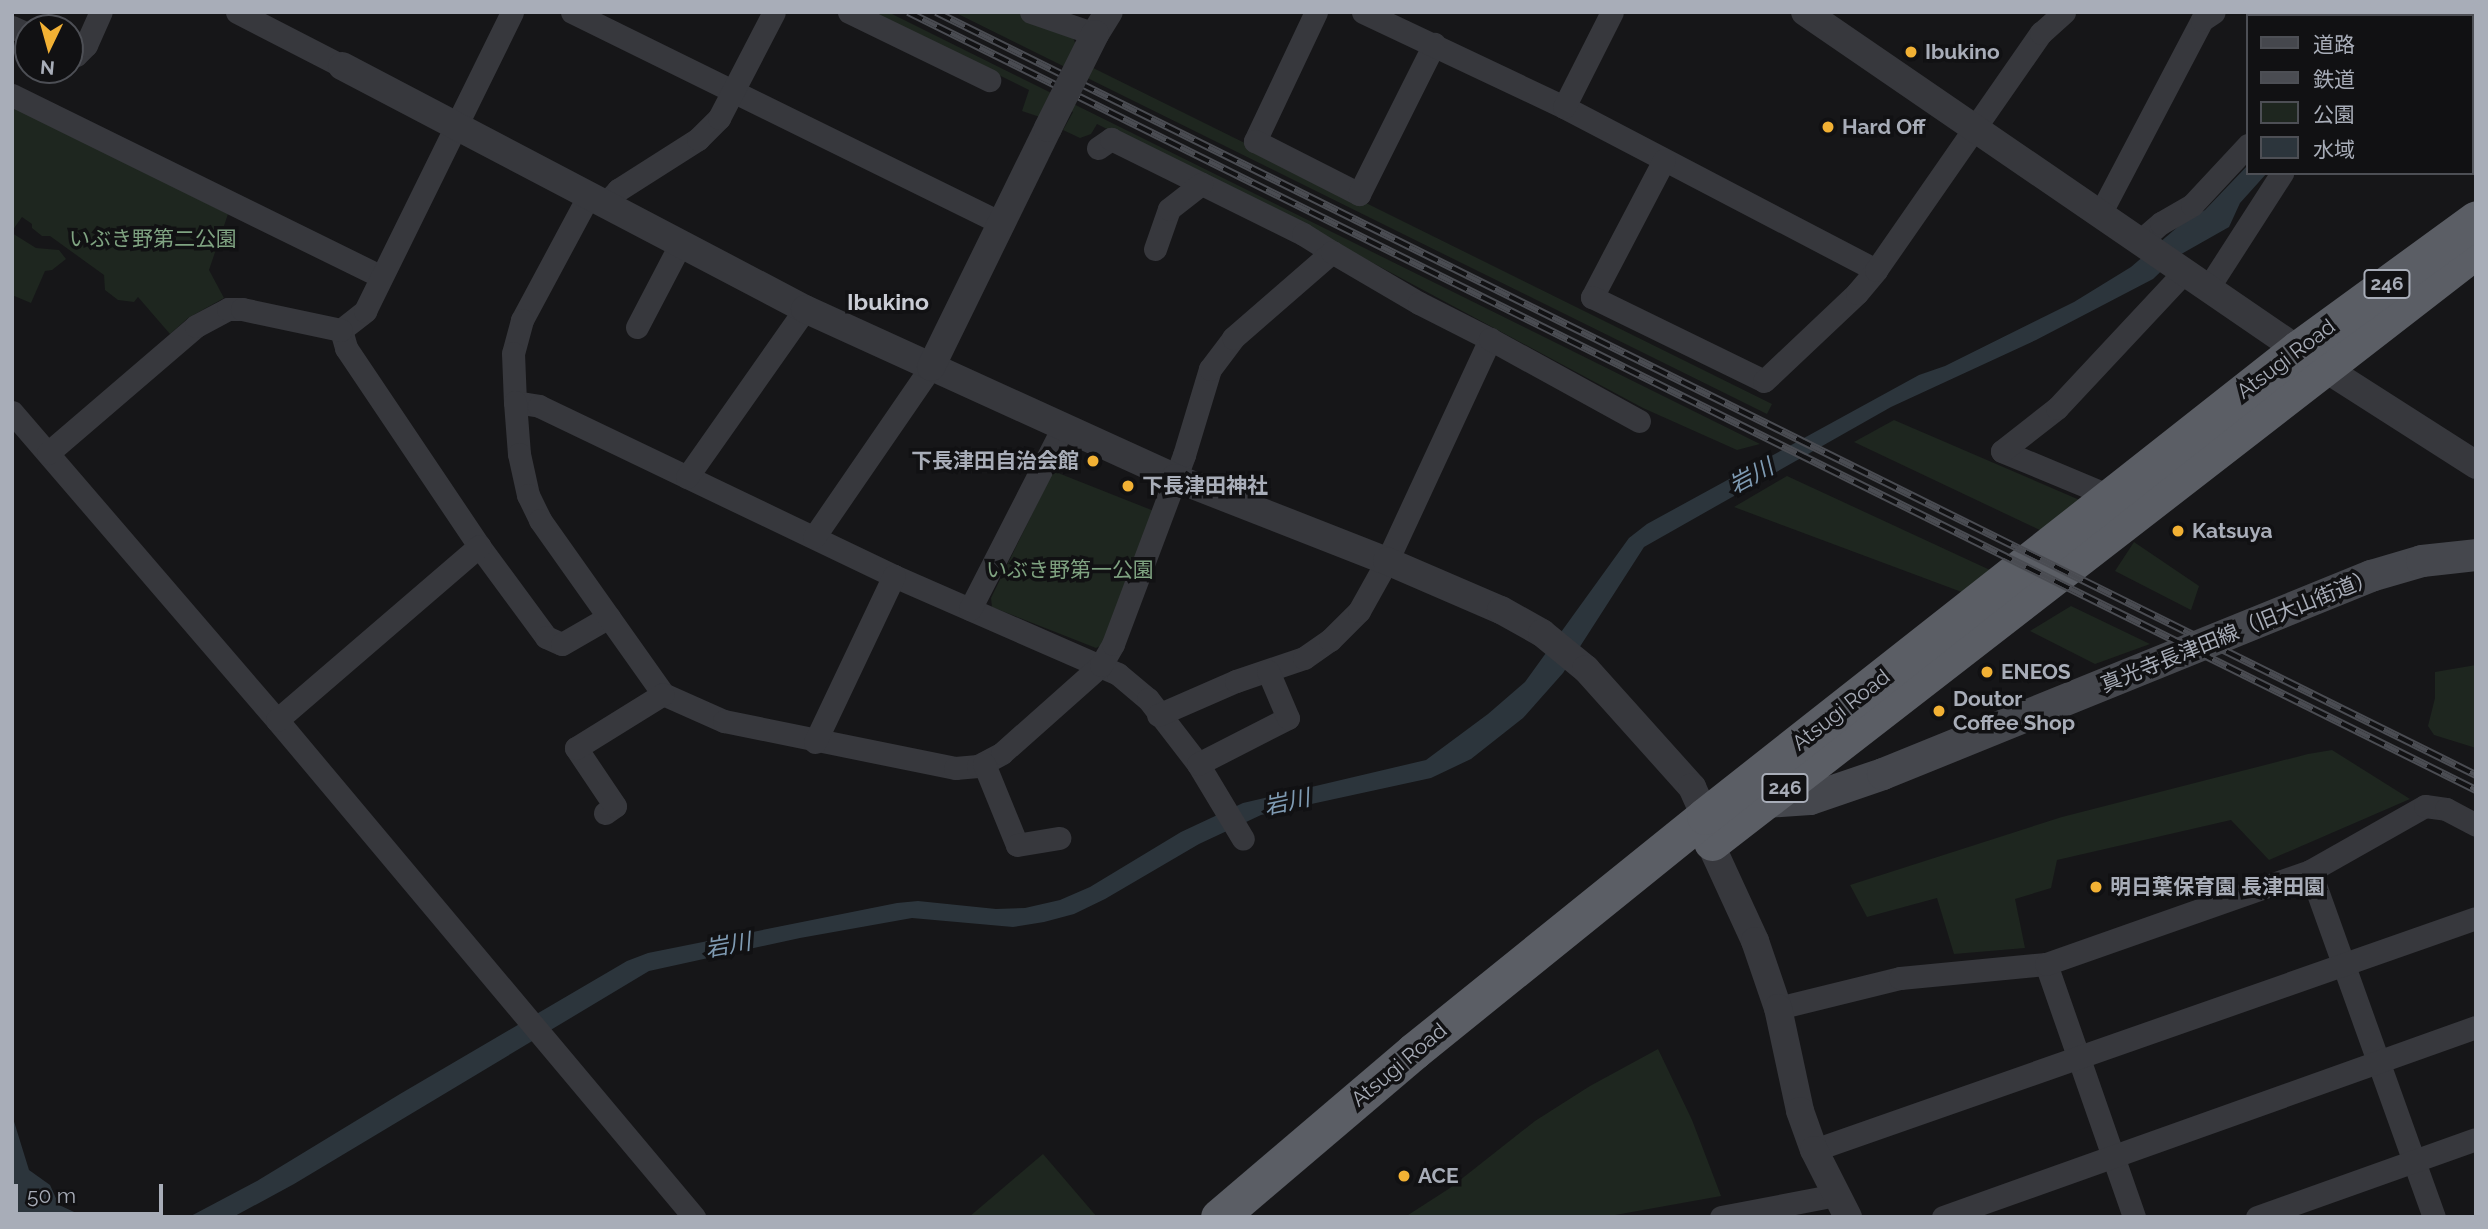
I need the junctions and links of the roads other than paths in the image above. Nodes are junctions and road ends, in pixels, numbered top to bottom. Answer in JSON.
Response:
{"nodes":[{"id":1,"x":102,"y":12,"type":"edge"},
{"id":2,"x":237,"y":12,"type":"edge"},
{"id":3,"x":512,"y":12,"type":"edge"},
{"id":4,"x":572,"y":12,"type":"edge"},
{"id":5,"x":774,"y":12,"type":"edge"},
{"id":6,"x":849,"y":12,"type":"edge"},
{"id":7,"x":1031,"y":12,"type":"edge"},
{"id":8,"x":1316,"y":12,"type":"edge"},
{"id":9,"x":1363,"y":12,"type":"edge"},
{"id":10,"x":1612,"y":12,"type":"edge"},
{"id":11,"x":1805,"y":12,"type":"edge"},
{"id":12,"x":2064,"y":12,"type":"edge"},
{"id":13,"x":2214,"y":12,"type":"edge"},
{"id":14,"x":1102,"y":23,"type":"edge"},
{"id":15,"x":1434,"y":44,"type":"junction"},
{"id":16,"x":84,"y":47,"type":"edge"},
{"id":17,"x":342,"y":66,"type":"joint"},
{"id":18,"x":989,"y":80,"type":"dead end"},
{"id":19,"x":736,"y":92,"type":"junction"},
{"id":20,"x":12,"y":95,"type":"edge"},
{"id":21,"x":1564,"y":107,"type":"junction"},
{"id":22,"x":456,"y":126,"type":"junction"},
{"id":23,"x":1974,"y":129,"type":"junction"},
{"id":24,"x":2246,"y":147,"type":"edge"},
{"id":25,"x":1098,"y":148,"type":"dead end"},
{"id":26,"x":1664,"y":160,"type":"junction"},
{"id":27,"x":2281,"y":175,"type":"edge"},
{"id":28,"x":1201,"y":184,"type":"junction"},
{"id":29,"x":598,"y":199,"type":"junction"},
{"id":30,"x":2100,"y":214,"type":"junction"},
{"id":31,"x":2476,"y":219,"type":"edge"},
{"id":32,"x":1003,"y":224,"type":"junction"},
{"id":33,"x":681,"y":243,"type":"junction"},
{"id":34,"x":2142,"y":243,"type":"junction"},
{"id":35,"x":1155,"y":249,"type":"dead end"},
{"id":36,"x":2476,"y":250,"type":"edge"},
{"id":37,"x":1332,"y":252,"type":"junction"},
{"id":38,"x":1876,"y":270,"type":"junction"},
{"id":39,"x":2183,"y":270,"type":"junction"},
{"id":40,"x":380,"y":276,"type":"junction"},
{"id":41,"x":2208,"y":288,"type":"junction"},
{"id":42,"x":805,"y":309,"type":"junction"},
{"id":43,"x":637,"y":327,"type":"dead end"},
{"id":44,"x":341,"y":330,"type":"junction"},
{"id":45,"x":1490,"y":339,"type":"junction"},
{"id":46,"x":2310,"y":358,"type":"junction"},
{"id":47,"x":930,"y":367,"type":"junction"},
{"id":48,"x":515,"y":402,"type":"junction"},
{"id":49,"x":12,"y":412,"type":"edge"},
{"id":50,"x":1639,"y":421,"type":"dead end"},
{"id":51,"x":1063,"y":427,"type":"junction"},
{"id":52,"x":48,"y":453,"type":"junction"},
{"id":53,"x":2476,"y":465,"type":"edge"},
{"id":54,"x":687,"y":477,"type":"junction"},
{"id":55,"x":1175,"y":478,"type":"junction"},
{"id":56,"x":2110,"y":496,"type":"junction"},
{"id":57,"x":814,"y":537,"type":"junction"},
{"id":58,"x":479,"y":546,"type":"junction"},
{"id":59,"x":2476,"y":555,"type":"edge"},
{"id":60,"x":1387,"y":561,"type":"junction"},
{"id":61,"x":894,"y":576,"type":"junction"},
{"id":62,"x":970,"y":609,"type":"junction"},
{"id":63,"x":609,"y":617,"type":"junction"},
{"id":64,"x":1101,"y":665,"type":"junction"},
{"id":65,"x":1268,"y":671,"type":"junction"},
{"id":66,"x":663,"y":694,"type":"junction"},
{"id":67,"x":1158,"y":715,"type":"junction"},
{"id":68,"x":277,"y":720,"type":"junction"},
{"id":69,"x":815,"y":742,"type":"junction"},
{"id":70,"x":984,"y":764,"type":"junction"},
{"id":71,"x":1198,"y":764,"type":"junction"},
{"id":72,"x":1766,"y":802,"type":"junction"},
{"id":73,"x":616,"y":806,"type":"dead end"},
{"id":74,"x":2476,"y":825,"type":"edge"},
{"id":75,"x":1708,"y":830,"type":"junction"},
{"id":76,"x":1242,"y":837,"type":"dead end"},
{"id":77,"x":1059,"y":838,"type":"dead end"},
{"id":78,"x":2310,"y":871,"type":"junction"},
{"id":79,"x":2476,"y":918,"type":"edge"},
{"id":80,"x":2046,"y":964,"type":"junction"},
{"id":81,"x":2344,"y":965,"type":"junction"},
{"id":82,"x":1778,"y":1008,"type":"junction"},
{"id":83,"x":2476,"y":1027,"type":"edge"},
{"id":84,"x":2077,"y":1056,"type":"junction"},
{"id":85,"x":2380,"y":1063,"type":"junction"},
{"id":86,"x":2476,"y":1139,"type":"edge"},
{"id":87,"x":1814,"y":1150,"type":"junction"},
{"id":88,"x":2113,"y":1156,"type":"junction"},
{"id":89,"x":2416,"y":1161,"type":"junction"},
{"id":90,"x":1842,"y":1206,"type":"edge"},
{"id":91,"x":694,"y":1217,"type":"edge"},
{"id":92,"x":1219,"y":1217,"type":"edge"},
{"id":93,"x":1253,"y":1217,"type":"edge"},
{"id":94,"x":1721,"y":1217,"type":"edge"},
{"id":95,"x":1943,"y":1217,"type":"edge"},
{"id":96,"x":2134,"y":1217,"type":"edge"},
{"id":97,"x":2257,"y":1217,"type":"edge"},
{"id":98,"x":2434,"y":1217,"type":"edge"}],
"edges":[{"from":1,"to":16,"type":"street"},
{"from":2,"to":17,"type":"street"},
{"from":3,"to":22,"type":"street"},
{"from":4,"to":19,"type":"street"},
{"from":5,"to":19,"type":"street"},
{"from":6,"to":18,"type":"street"},
{"from":7,"to":14,"type":"street"},
{"from":8,"to":15,"type":"street"},
{"from":9,"to":15,"type":"street"},
{"from":10,"to":21,"type":"street"},
{"from":11,"to":23,"type":"street"},
{"from":12,"to":23,"type":"street"},
{"from":13,"to":30,"type":"street"},
{"from":14,"to":32,"type":"street","bridge":true},
{"from":15,"to":21,"type":"street"},
{"from":17,"to":22,"type":"street"},
{"from":19,"to":29,"type":"street"},
{"from":19,"to":32,"type":"street"},
{"from":20,"to":40,"type":"street"},
{"from":21,"to":26,"type":"street"},
{"from":22,"to":29,"type":"street"},
{"from":22,"to":40,"type":"street"},
{"from":23,"to":30,"type":"street"},
{"from":23,"to":38,"type":"street"},
{"from":24,"to":34,"type":"street"},
{"from":25,"to":28,"type":"street"},
{"from":26,"to":38,"type":"street"},
{"from":26,"to":38,"type":"street"},
{"from":27,"to":41,"type":"street"},
{"from":28,"to":35,"type":"street"},
{"from":28,"to":37,"type":"street"},
{"from":29,"to":33,"type":"street"},
{"from":29,"to":48,"type":"street"},
{"from":30,"to":34,"type":"street"},
{"from":31,"to":46,"type":"highway","name":"Atsugi Road","number":"246"},
{"from":32,"to":47,"type":"street"},
{"from":33,"to":42,"type":"street"},
{"from":33,"to":43,"type":"street"},
{"from":34,"to":39,"type":"street"},
{"from":36,"to":46,"type":"highway","name":"Atsugi Road","number":"246"},
{"from":37,"to":45,"type":"street"},
{"from":37,"to":55,"type":"street"},
{"from":39,"to":41,"type":"street"},
{"from":39,"to":56,"type":"street"},
{"from":40,"to":44,"type":"street"},
{"from":41,"to":46,"type":"street"},
{"from":42,"to":47,"type":"street"},
{"from":42,"to":54,"type":"street"},
{"from":44,"to":52,"type":"street"},
{"from":44,"to":58,"type":"street"},
{"from":45,"to":50,"type":"street"},
{"from":45,"to":60,"type":"street"},
{"from":46,"to":53,"type":"street"},
{"from":46,"to":56,"type":"highway","name":"Atsugi Road","number":"246"},
{"from":46,"to":72,"type":"highway","name":"Atsugi Road","number":"246"},
{"from":47,"to":51,"type":"street"},
{"from":47,"to":57,"type":"street"},
{"from":48,"to":54,"type":"street"},
{"from":48,"to":63,"type":"street"},
{"from":49,"to":52,"type":"street"},
{"from":51,"to":55,"type":"street"},
{"from":51,"to":62,"type":"street"},
{"from":52,"to":68,"type":"street"},
{"from":54,"to":57,"type":"street"},
{"from":55,"to":60,"type":"street"},
{"from":55,"to":64,"type":"street"},
{"from":56,"to":75,"type":"highway","name":"Atsugi Road","number":"246"},
{"from":57,"to":61,"type":"street"},
{"from":58,"to":63,"type":"street"},
{"from":58,"to":68,"type":"street"},
{"from":59,"to":72,"type":"main road","name":"真光寺長津田線（旧大山街道）"},
{"from":60,"to":65,"type":"street"},
{"from":60,"to":75,"type":"street"},
{"from":61,"to":62,"type":"street"},
{"from":61,"to":69,"type":"street"},
{"from":62,"to":64,"type":"street"},
{"from":63,"to":66,"type":"street"},
{"from":64,"to":67,"type":"street"},
{"from":64,"to":70,"type":"street"},
{"from":65,"to":67,"type":"street"},
{"from":65,"to":71,"type":"street"},
{"from":66,"to":69,"type":"street"},
{"from":66,"to":73,"type":"street"},
{"from":67,"to":71,"type":"street"},
{"from":68,"to":91,"type":"street"},
{"from":69,"to":70,"type":"street"},
{"from":70,"to":77,"type":"street"},
{"from":71,"to":76,"type":"street"},
{"from":72,"to":75,"type":"highway","name":"Atsugi Road","number":"246"},
{"from":74,"to":78,"type":"street"},
{"from":75,"to":82,"type":"street"},
{"from":75,"to":92,"type":"highway","name":"Atsugi Road","number":"246"},
{"from":75,"to":93,"type":"highway","name":"Atsugi Road","number":"246"},
{"from":78,"to":80,"type":"street"},
{"from":78,"to":81,"type":"street"},
{"from":79,"to":81,"type":"street"},
{"from":80,"to":82,"type":"street"},
{"from":80,"to":84,"type":"street"},
{"from":81,"to":84,"type":"street"},
{"from":81,"to":85,"type":"street"},
{"from":82,"to":87,"type":"street"},
{"from":83,"to":85,"type":"street"},
{"from":84,"to":87,"type":"street"},
{"from":84,"to":88,"type":"street"},
{"from":85,"to":88,"type":"street"},
{"from":85,"to":89,"type":"street"},
{"from":86,"to":89,"type":"street"},
{"from":87,"to":90,"type":"street"},
{"from":88,"to":95,"type":"street"},
{"from":88,"to":96,"type":"street"},
{"from":89,"to":97,"type":"street"},
{"from":89,"to":98,"type":"street"},
{"from":90,"to":94,"type":"street"}]}
